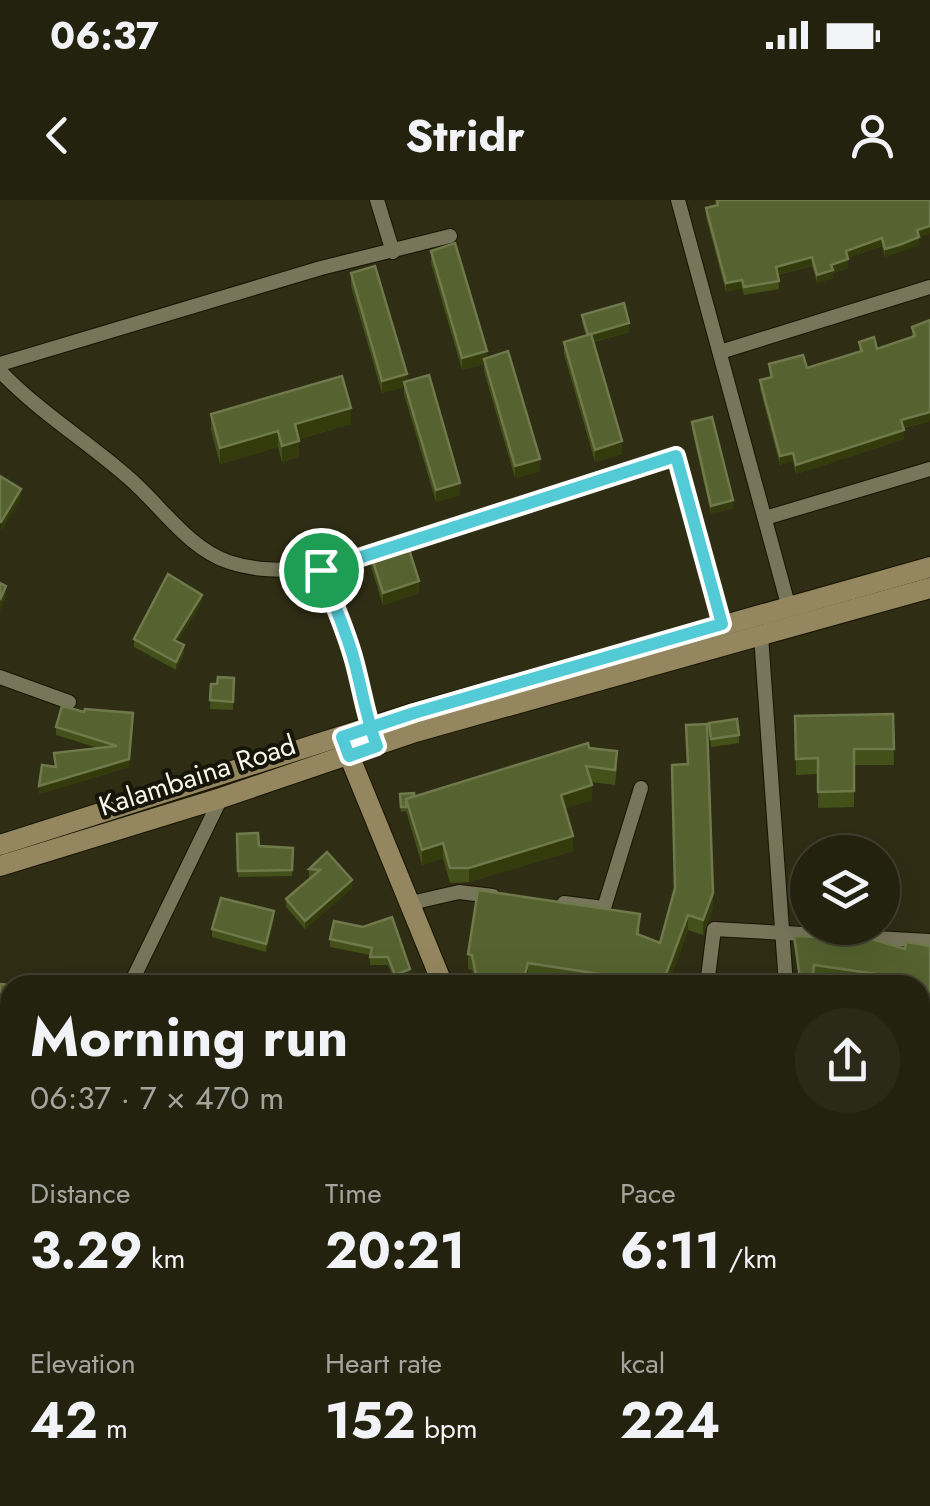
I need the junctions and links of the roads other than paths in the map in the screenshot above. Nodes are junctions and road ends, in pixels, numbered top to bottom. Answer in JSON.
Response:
{"nodes":[{"id":1,"x":377,"y":200,"type":"edge"},
{"id":2,"x":678,"y":200,"type":"edge"},
{"id":3,"x":450,"y":236,"type":"dead end"},
{"id":4,"x":393,"y":252,"type":"junction"},
{"id":5,"x":930,"y":287,"type":"edge"},
{"id":6,"x":720,"y":352,"type":"junction"},
{"id":7,"x":0,"y":368,"type":"edge"},
{"id":8,"x":930,"y":469,"type":"edge"},
{"id":9,"x":765,"y":518,"type":"junction"},
{"id":10,"x":930,"y":568,"type":"edge"},
{"id":11,"x":321,"y":570,"type":"junction"},
{"id":12,"x":930,"y":588,"type":"edge"},
{"id":13,"x":789,"y":608,"type":"junction"},
{"id":14,"x":722,"y":624,"type":"junction"},
{"id":15,"x":761,"y":636,"type":"junction"},
{"id":16,"x":0,"y":677,"type":"edge"},
{"id":17,"x":69,"y":702,"type":"dead end"},
{"id":18,"x":373,"y":737,"type":"junction"},
{"id":19,"x":345,"y":746,"type":"junction"},
{"id":20,"x":640,"y":788,"type":"dead end"},
{"id":21,"x":221,"y":798,"type":"junction"},
{"id":22,"x":0,"y":845,"type":"edge"},
{"id":23,"x":0,"y":866,"type":"edge"},
{"id":24,"x":514,"y":898,"type":"edge"},
{"id":25,"x":550,"y":902,"type":"edge"},
{"id":26,"x":410,"y":903,"type":"junction"},
{"id":27,"x":783,"y":933,"type":"junction"},
{"id":28,"x":930,"y":941,"type":"edge"},
{"id":29,"x":135,"y":975,"type":"edge"},
{"id":30,"x":439,"y":975,"type":"edge"},
{"id":31,"x":708,"y":975,"type":"edge"},
{"id":32,"x":785,"y":975,"type":"edge"}],
"edges":[{"from":1,"to":4,"type":"street"},
{"from":2,"to":6,"type":"street"},
{"from":3,"to":4,"type":"street"},
{"from":4,"to":7,"type":"street"},
{"from":5,"to":6,"type":"street"},
{"from":6,"to":9,"type":"street"},
{"from":7,"to":11,"type":"street"},
{"from":8,"to":9,"type":"street"},
{"from":9,"to":13,"type":"street"},
{"from":10,"to":13,"type":"main road"},
{"from":11,"to":14,"type":"street"},
{"from":11,"to":18,"type":"street"},
{"from":12,"to":15,"type":"main road","name":"Kalambaina Road"},
{"from":13,"to":14,"type":"main road"},
{"from":14,"to":18,"type":"main road"},
{"from":15,"to":18,"type":"main road","name":"Kalambaina Road"},
{"from":15,"to":27,"type":"street"},
{"from":16,"to":17,"type":"street"},
{"from":18,"to":19,"type":"main road","name":"Kalambaina Road"},
{"from":19,"to":21,"type":"main road","name":"Kalambaina Road"},
{"from":19,"to":22,"type":"main road"},
{"from":19,"to":26,"type":"main road"},
{"from":20,"to":25,"type":"street"},
{"from":21,"to":23,"type":"main road","name":"Kalambaina Road"},
{"from":21,"to":29,"type":"street"},
{"from":24,"to":26,"type":"street"},
{"from":26,"to":30,"type":"main road"},
{"from":27,"to":28,"type":"street"},
{"from":27,"to":31,"type":"street"},
{"from":27,"to":32,"type":"street"}]}
